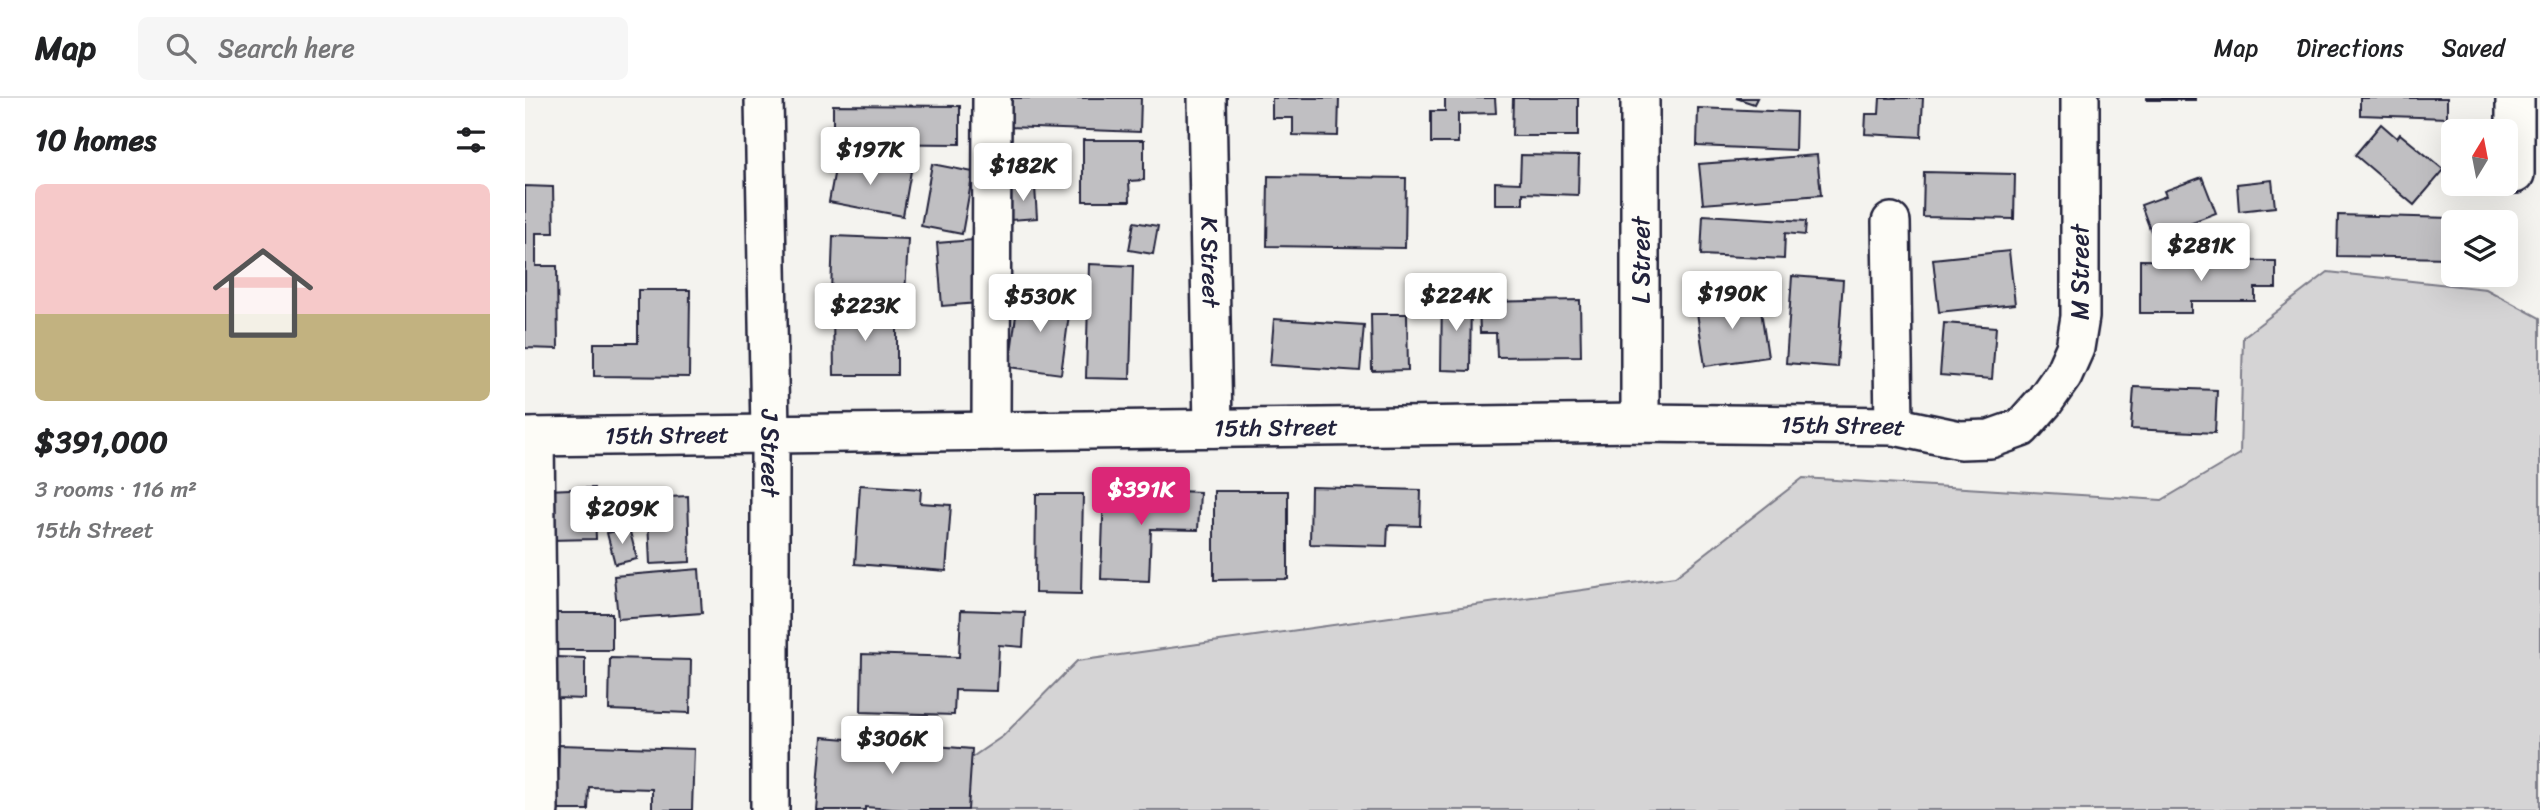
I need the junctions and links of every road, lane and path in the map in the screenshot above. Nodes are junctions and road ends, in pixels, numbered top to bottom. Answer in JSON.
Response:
{"nodes":[{"id":1,"x":764,"y":98,"type":"edge"},
{"id":2,"x":992,"y":98,"type":"edge"},
{"id":3,"x":1207,"y":98,"type":"edge"},
{"id":4,"x":1640,"y":98,"type":"edge"},
{"id":5,"x":2080,"y":98,"type":"edge"},
{"id":6,"x":2515,"y":98,"type":"edge"},
{"id":7,"x":2515,"y":119,"type":"edge"},
{"id":8,"x":1891,"y":222,"type":"dead end"},
{"id":9,"x":1640,"y":423,"type":"junction"},
{"id":10,"x":1894,"y":426,"type":"junction"},
{"id":11,"x":1213,"y":428,"type":"junction"},
{"id":12,"x":2021,"y":428,"type":"joint"},
{"id":13,"x":991,"y":431,"type":"junction"},
{"id":14,"x":770,"y":433,"type":"junction"},
{"id":15,"x":530,"y":437,"type":"edge"},
{"id":16,"x":539,"y":810,"type":"edge"},
{"id":17,"x":770,"y":810,"type":"edge"}],
"edges":[{"from":1,"to":14,"type":"street","name":"J Street"},
{"from":2,"to":13,"type":"street"},
{"from":3,"to":11,"type":"street","name":"K Street"},
{"from":4,"to":9,"type":"street","name":"L Street"},
{"from":5,"to":12,"type":"street","name":"M Street"},
{"from":6,"to":7,"type":"street"},
{"from":8,"to":10,"type":"street"},
{"from":9,"to":10,"type":"street","name":"15th Street"},
{"from":9,"to":11,"type":"street","name":"15th Street"},
{"from":10,"to":12,"type":"street","name":"15th Street"},
{"from":11,"to":13,"type":"street","name":"15th Street"},
{"from":13,"to":14,"type":"street","name":"15th Street"},
{"from":14,"to":15,"type":"street","name":"15th Street"},
{"from":14,"to":17,"type":"street","name":"J Street"},
{"from":15,"to":16,"type":"street"}]}
